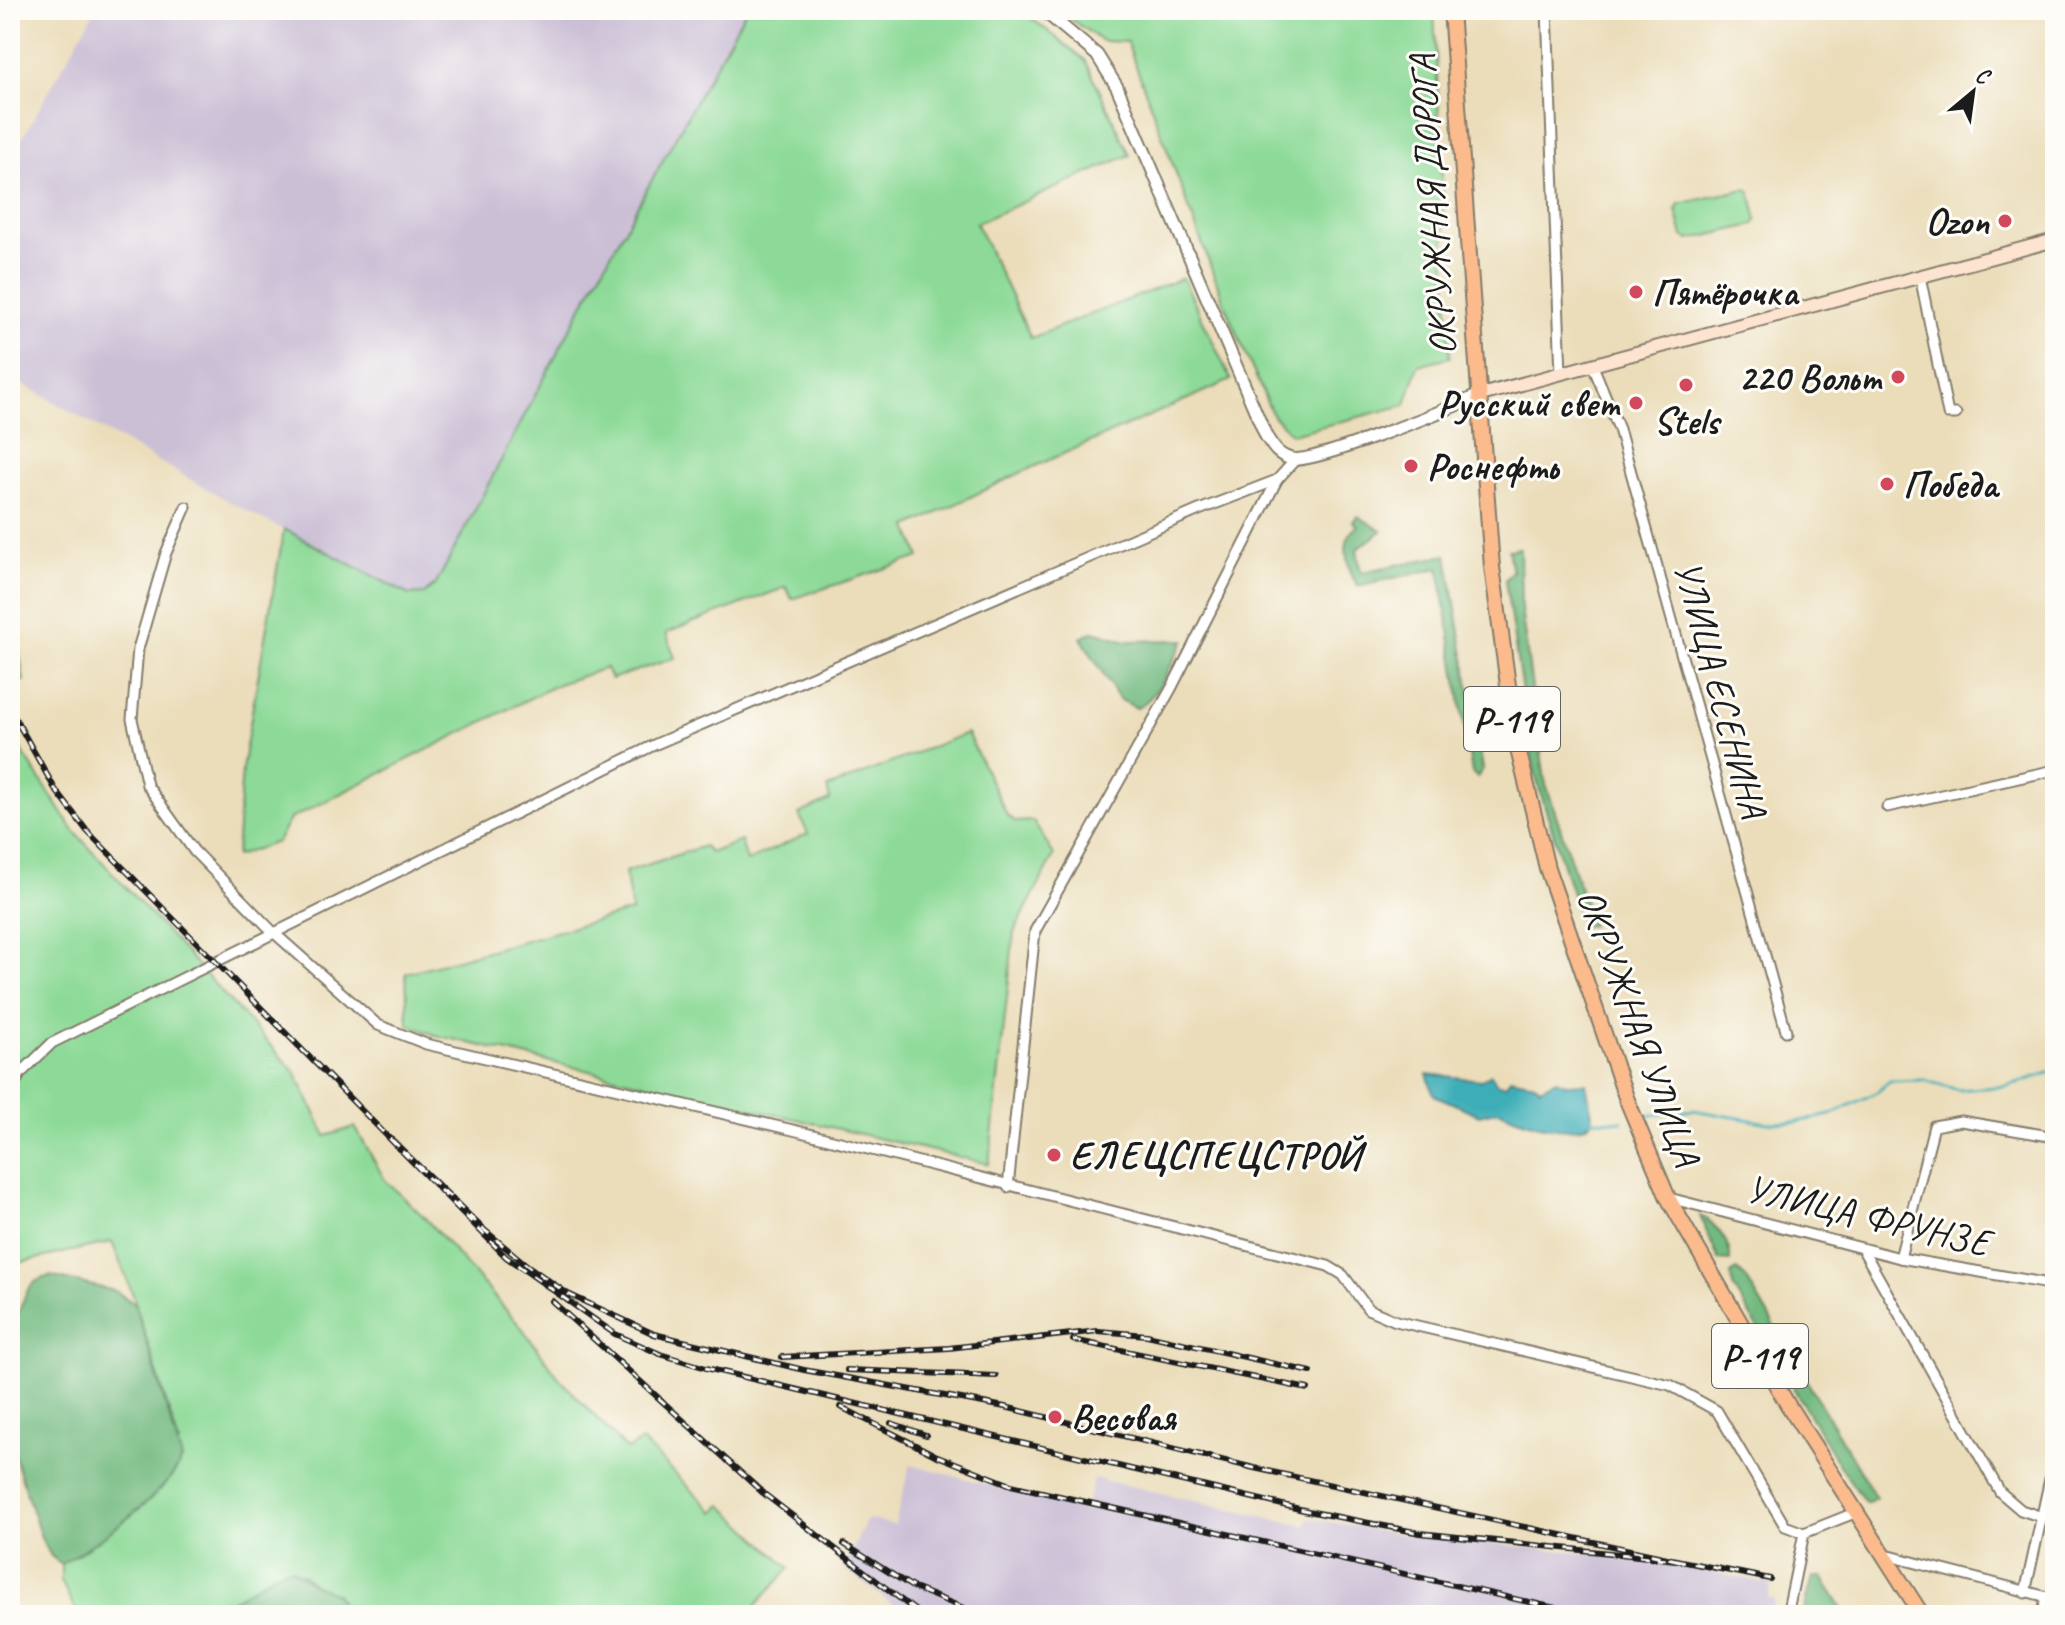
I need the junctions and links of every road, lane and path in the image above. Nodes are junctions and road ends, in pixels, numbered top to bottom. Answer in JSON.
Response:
{"nodes":[{"id":1,"x":1043,"y":10,"type":"edge"},
{"id":2,"x":1451,"y":10,"type":"edge"},
{"id":3,"x":1547,"y":10,"type":"edge"},
{"id":4,"x":2055,"y":240,"type":"edge"},
{"id":5,"x":1920,"y":276,"type":"junction"},
{"id":6,"x":1593,"y":366,"type":"junction"},
{"id":7,"x":1561,"y":374,"type":"junction"},
{"id":8,"x":1477,"y":396,"type":"junction"},
{"id":9,"x":1956,"y":414,"type":"dead end"},
{"id":10,"x":1295,"y":460,"type":"junction"},
{"id":11,"x":1277,"y":480,"type":"junction"},
{"id":12,"x":186,"y":507,"type":"dead end"},
{"id":13,"x":2055,"y":770,"type":"edge"},
{"id":14,"x":1887,"y":807,"type":"dead end"},
{"id":15,"x":272,"y":931,"type":"junction"},
{"id":16,"x":1786,"y":1031,"type":"dead end"},
{"id":17,"x":10,"y":1091,"type":"edge"},
{"id":18,"x":2055,"y":1137,"type":"edge"},
{"id":19,"x":1008,"y":1187,"type":"junction"},
{"id":20,"x":1668,"y":1198,"type":"junction"},
{"id":21,"x":1863,"y":1250,"type":"junction"},
{"id":22,"x":1900,"y":1258,"type":"junction"},
{"id":23,"x":2055,"y":1285,"type":"edge"},
{"id":24,"x":2055,"y":1456,"type":"edge"},
{"id":25,"x":1857,"y":1512,"type":"junction"},
{"id":26,"x":2042,"y":1517,"type":"junction"},
{"id":27,"x":1804,"y":1533,"type":"junction"},
{"id":28,"x":1882,"y":1554,"type":"junction"},
{"id":29,"x":2025,"y":1593,"type":"junction"},
{"id":30,"x":2050,"y":1598,"type":"edge"},
{"id":31,"x":1787,"y":1615,"type":"edge"},
{"id":32,"x":1922,"y":1615,"type":"edge"},
{"id":33,"x":2043,"y":1615,"type":"edge"}],
"edges":[{"from":1,"to":10,"type":"street"},
{"from":2,"to":8,"type":"highway","name":"ОКРУЖНАЯ ДОРОГА","number":"Р-119"},
{"from":3,"to":7,"type":"street"},
{"from":4,"to":5,"type":"main road"},
{"from":5,"to":6,"type":"main road"},
{"from":5,"to":9,"type":"street"},
{"from":6,"to":7,"type":"main road"},
{"from":6,"to":16,"type":"street","name":"УЛИЦА ЕСЕНИНА"},
{"from":7,"to":8,"type":"main road"},
{"from":8,"to":10,"type":"street"},
{"from":8,"to":20,"type":"highway","name":"ОКРУЖНАЯ УЛИЦА","number":"Р-119"},
{"from":10,"to":11,"type":"street"},
{"from":11,"to":15,"type":"street"},
{"from":11,"to":19,"type":"street"},
{"from":12,"to":15,"type":"street"},
{"from":13,"to":14,"type":"street"},
{"from":15,"to":17,"type":"street"},
{"from":15,"to":19,"type":"street"},
{"from":18,"to":22,"type":"street"},
{"from":19,"to":27,"type":"street"},
{"from":20,"to":21,"type":"street","name":"УЛИЦА ФРУНЗЕ"},
{"from":20,"to":25,"type":"highway","name":"ОКРУЖНАЯ УЛИЦА","number":"Р-119"},
{"from":21,"to":22,"type":"street","name":"УЛИЦА ФРУНЗЕ"},
{"from":21,"to":26,"type":"street"},
{"from":22,"to":23,"type":"street","name":"УЛИЦА ФРУНЗЕ"},
{"from":24,"to":26,"type":"street"},
{"from":25,"to":27,"type":"street"},
{"from":25,"to":28,"type":"highway","name":"ОКРУЖНАЯ УЛИЦА","number":"Р-119"},
{"from":26,"to":29,"type":"street"},
{"from":27,"to":31,"type":"street"},
{"from":28,"to":29,"type":"street"},
{"from":28,"to":32,"type":"highway","name":"ОКРУЖНАЯ УЛИЦА","number":"Р-119"},
{"from":29,"to":30,"type":"street"},
{"from":30,"to":33,"type":"street"}]}
